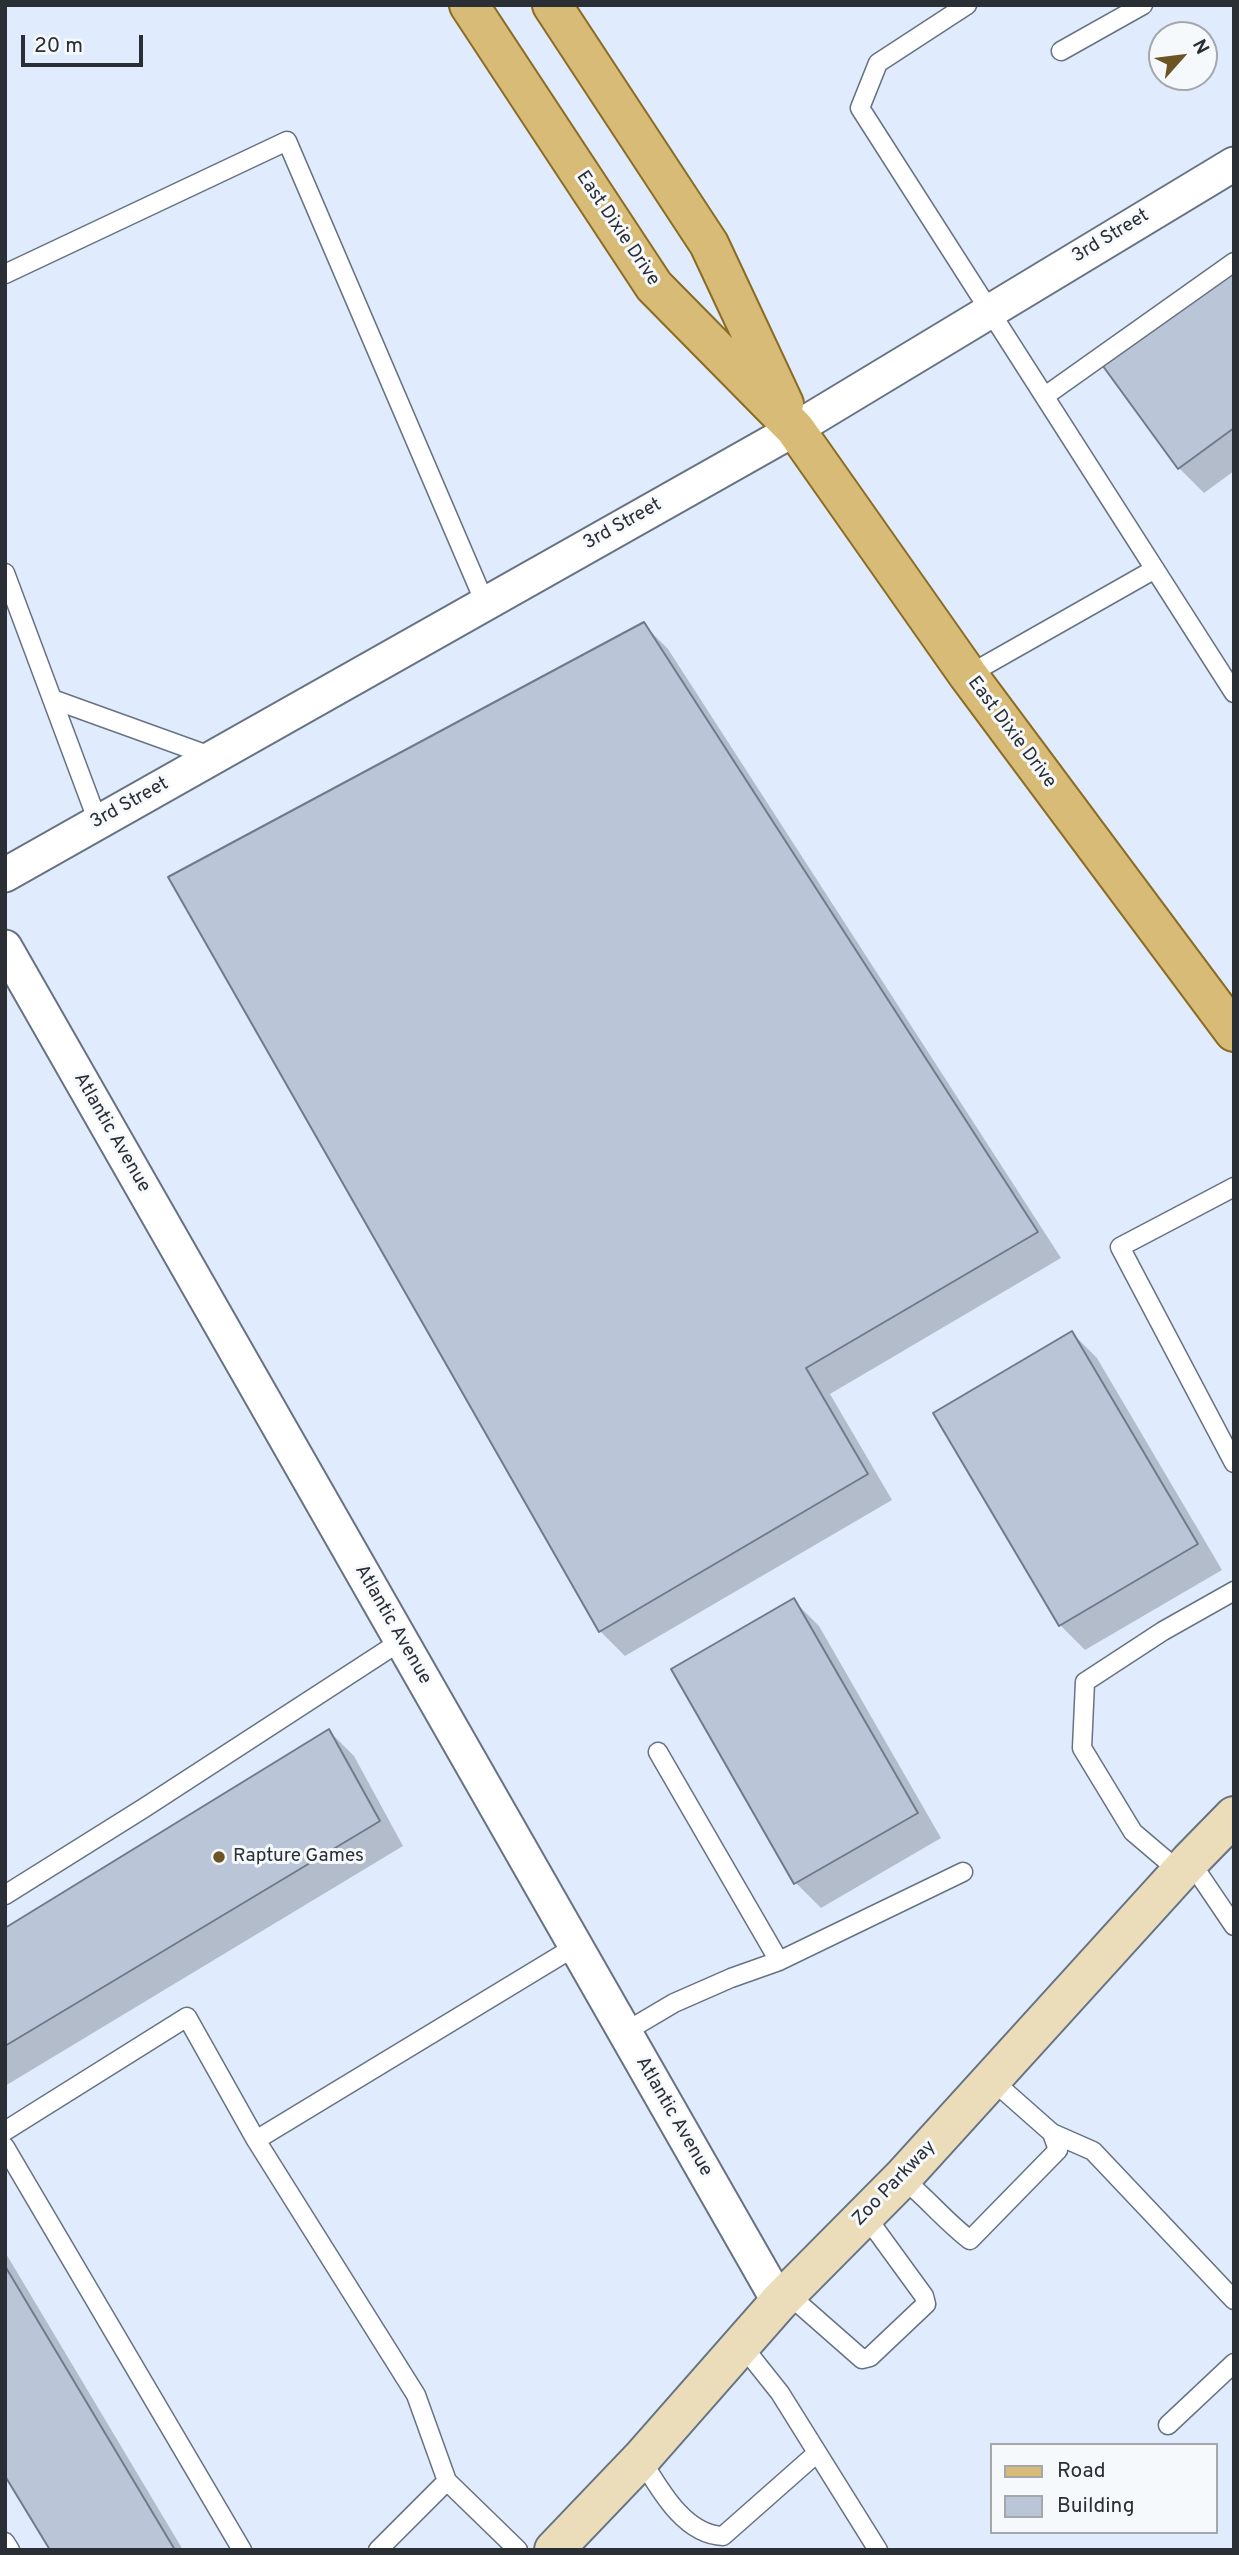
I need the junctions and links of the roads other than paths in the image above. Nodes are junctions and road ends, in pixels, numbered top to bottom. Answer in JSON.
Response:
{"nodes":[{"id":1,"x":468,"y":5,"type":"edge"},
{"id":2,"x":552,"y":5,"type":"edge"},
{"id":3,"x":967,"y":5,"type":"edge"},
{"id":4,"x":1143,"y":5,"type":"edge"},
{"id":5,"x":1061,"y":51,"type":"dead end"},
{"id":6,"x":1234,"y":164,"type":"edge"},
{"id":7,"x":1234,"y":262,"type":"edge"},
{"id":8,"x":5,"y":274,"type":"edge"},
{"id":9,"x":990,"y":310,"type":"junction"},
{"id":10,"x":1045,"y":396,"type":"junction"},
{"id":11,"x":795,"y":429,"type":"junction"},
{"id":12,"x":1155,"y":569,"type":"junction"},
{"id":13,"x":5,"y":573,"type":"edge"},
{"id":14,"x":485,"y":603,"type":"junction"},
{"id":15,"x":968,"y":675,"type":"junction"},
{"id":16,"x":1234,"y":693,"type":"edge"},
{"id":17,"x":52,"y":699,"type":"junction"},
{"id":18,"x":214,"y":757,"type":"junction"},
{"id":19,"x":98,"y":822,"type":"junction"},
{"id":20,"x":5,"y":875,"type":"edge"},
{"id":21,"x":5,"y":947,"type":"edge"},
{"id":22,"x":1234,"y":1032,"type":"edge"},
{"id":23,"x":1234,"y":1187,"type":"edge"},
{"id":24,"x":1234,"y":1463,"type":"edge"},
{"id":25,"x":1234,"y":1591,"type":"edge"},
{"id":26,"x":401,"y":1641,"type":"junction"},
{"id":27,"x":658,"y":1752,"type":"dead end"},
{"id":28,"x":1234,"y":1816,"type":"edge"},
{"id":29,"x":1185,"y":1866,"type":"junction"},
{"id":30,"x":964,"y":1872,"type":"dead end"},
{"id":31,"x":5,"y":1895,"type":"edge"},
{"id":32,"x":1234,"y":1926,"type":"edge"},
{"id":33,"x":576,"y":1946,"type":"junction"},
{"id":34,"x":779,"y":1961,"type":"junction"},
{"id":35,"x":625,"y":2032,"type":"junction"},
{"id":36,"x":992,"y":2080,"type":"junction"},
{"id":37,"x":5,"y":2131,"type":"edge"},
{"id":38,"x":1052,"y":2133,"type":"junction"},
{"id":39,"x":256,"y":2140,"type":"junction"},
{"id":40,"x":5,"y":2147,"type":"edge"},
{"id":41,"x":902,"y":2178,"type":"junction"},
{"id":42,"x":864,"y":2215,"type":"junction"},
{"id":43,"x":783,"y":2298,"type":"junction"},
{"id":44,"x":1234,"y":2300,"type":"edge"},
{"id":45,"x":741,"y":2344,"type":"junction"},
{"id":46,"x":1234,"y":2363,"type":"edge"},
{"id":47,"x":1168,"y":2425,"type":"dead end"},
{"id":48,"x":817,"y":2452,"type":"junction"},
{"id":49,"x":641,"y":2459,"type":"junction"},
{"id":50,"x":447,"y":2481,"type":"junction"},
{"id":51,"x":5,"y":2542,"type":"edge"},
{"id":52,"x":10,"y":2550,"type":"edge"},
{"id":53,"x":242,"y":2550,"type":"edge"},
{"id":54,"x":378,"y":2550,"type":"edge"},
{"id":55,"x":518,"y":2550,"type":"edge"},
{"id":56,"x":554,"y":2550,"type":"edge"},
{"id":57,"x":878,"y":2550,"type":"edge"}],
"edges":[{"from":1,"to":11,"type":"main road","name":"East Dixie Drive"},
{"from":2,"to":11,"type":"main road","name":"East Dixie Drive"},
{"from":3,"to":9,"type":"lane"},
{"from":4,"to":5,"type":"lane"},
{"from":6,"to":9,"type":"street","name":"3rd Street"},
{"from":7,"to":10,"type":"lane"},
{"from":8,"to":14,"type":"lane"},
{"from":9,"to":10,"type":"lane"},
{"from":9,"to":11,"type":"street","name":"3rd Street"},
{"from":10,"to":12,"type":"lane"},
{"from":11,"to":14,"type":"street","name":"3rd Street"},
{"from":11,"to":15,"type":"main road","name":"East Dixie Drive"},
{"from":12,"to":15,"type":"lane"},
{"from":12,"to":16,"type":"lane"},
{"from":13,"to":17,"type":"lane"},
{"from":14,"to":18,"type":"street","name":"3rd Street"},
{"from":15,"to":22,"type":"main road","name":"East Dixie Drive"},
{"from":17,"to":18,"type":"lane"},
{"from":17,"to":19,"type":"lane"},
{"from":18,"to":19,"type":"street","name":"3rd Street"},
{"from":19,"to":20,"type":"street","name":"3rd Street"},
{"from":21,"to":26,"type":"street","name":"Atlantic Avenue"},
{"from":23,"to":24,"type":"lane"},
{"from":25,"to":29,"type":"lane"},
{"from":26,"to":31,"type":"lane"},
{"from":26,"to":33,"type":"street","name":"Atlantic Avenue"},
{"from":27,"to":34,"type":"lane"},
{"from":28,"to":29,"type":"main road","name":"Zoo Parkway"},
{"from":29,"to":32,"type":"lane"},
{"from":29,"to":36,"type":"main road","name":"Zoo Parkway"},
{"from":30,"to":34,"type":"lane"},
{"from":33,"to":35,"type":"street","name":"Atlantic Avenue"},
{"from":33,"to":39,"type":"lane"},
{"from":34,"to":35,"type":"lane"},
{"from":35,"to":43,"type":"street","name":"Atlantic Avenue"},
{"from":36,"to":38,"type":"lane"},
{"from":36,"to":41,"type":"main road","name":"Zoo Parkway"},
{"from":37,"to":39,"type":"lane"},
{"from":38,"to":41,"type":"lane"},
{"from":38,"to":44,"type":"lane"},
{"from":39,"to":50,"type":"lane"},
{"from":40,"to":53,"type":"lane"},
{"from":41,"to":42,"type":"main road","name":"Zoo Parkway"},
{"from":42,"to":43,"type":"main road","name":"Zoo Parkway"},
{"from":42,"to":43,"type":"lane"},
{"from":43,"to":45,"type":"main road","name":"Zoo Parkway"},
{"from":45,"to":48,"type":"lane"},
{"from":45,"to":49,"type":"main road","name":"Zoo Parkway"},
{"from":46,"to":47,"type":"lane"},
{"from":48,"to":49,"type":"lane"},
{"from":48,"to":57,"type":"lane"},
{"from":49,"to":56,"type":"main road","name":"Zoo Parkway"},
{"from":50,"to":54,"type":"lane"},
{"from":50,"to":55,"type":"lane"},
{"from":51,"to":52,"type":"lane"}]}
